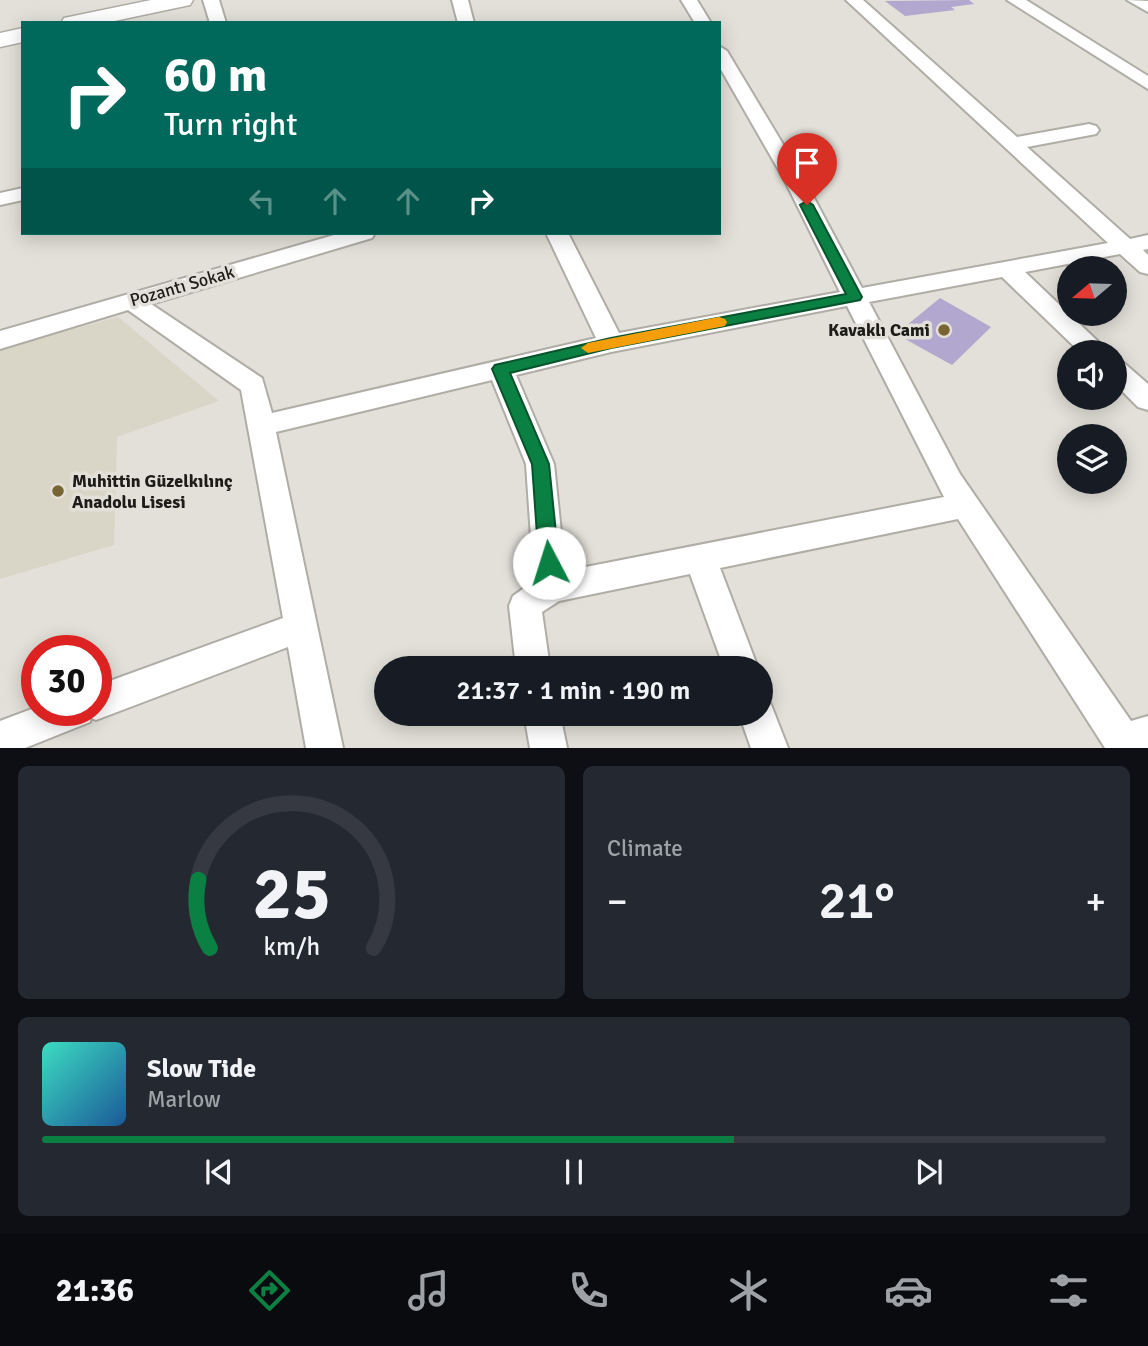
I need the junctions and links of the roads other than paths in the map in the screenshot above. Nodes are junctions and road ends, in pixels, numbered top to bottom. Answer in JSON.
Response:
{"nodes":[{"id":1,"x":182,"y":0,"type":"edge"},
{"id":2,"x":211,"y":0,"type":"edge"},
{"id":3,"x":460,"y":0,"type":"edge"},
{"id":4,"x":690,"y":0,"type":"edge"},
{"id":5,"x":854,"y":0,"type":"edge"},
{"id":6,"x":1015,"y":0,"type":"edge"},
{"id":7,"x":1135,"y":0,"type":"edge"},
{"id":8,"x":1148,"y":7,"type":"edge"},
{"id":9,"x":69,"y":21,"type":"edge"},
{"id":10,"x":217,"y":21,"type":"edge"},
{"id":11,"x":465,"y":21,"type":"edge"},
{"id":12,"x":702,"y":21,"type":"edge"},
{"id":13,"x":21,"y":26,"type":"edge"},
{"id":14,"x":0,"y":29,"type":"edge"},
{"id":15,"x":21,"y":35,"type":"edge"},
{"id":16,"x":0,"y":40,"type":"edge"},
{"id":17,"x":721,"y":54,"type":"edge"},
{"id":18,"x":1148,"y":69,"type":"edge"},
{"id":19,"x":1128,"y":72,"type":"junction"},
{"id":20,"x":1148,"y":84,"type":"edge"},
{"id":21,"x":1089,"y":130,"type":"dead end"},
{"id":22,"x":1011,"y":144,"type":"junction"},
{"id":23,"x":21,"y":194,"type":"edge"},
{"id":24,"x":0,"y":199,"type":"edge"},
{"id":25,"x":357,"y":235,"type":"edge"},
{"id":26,"x":558,"y":235,"type":"edge"},
{"id":27,"x":1148,"y":242,"type":"edge"},
{"id":28,"x":1122,"y":246,"type":"junction"},
{"id":29,"x":1148,"y":267,"type":"edge"},
{"id":30,"x":1006,"y":268,"type":"junction"},
{"id":31,"x":854,"y":297,"type":"junction"},
{"id":32,"x":131,"y":301,"type":"junction"},
{"id":33,"x":0,"y":340,"type":"edge"},
{"id":34,"x":1083,"y":340,"type":"edge"},
{"id":35,"x":611,"y":343,"type":"junction"},
{"id":36,"x":500,"y":369,"type":"junction"},
{"id":37,"x":1127,"y":380,"type":"edge"},
{"id":38,"x":1148,"y":400,"type":"edge"},
{"id":39,"x":260,"y":426,"type":"junction"},
{"id":40,"x":966,"y":505,"type":"junction"},
{"id":41,"x":700,"y":558,"type":"junction"},
{"id":42,"x":551,"y":588,"type":"junction"},
{"id":43,"x":301,"y":627,"type":"junction"},
{"id":44,"x":531,"y":656,"type":"edge"},
{"id":45,"x":737,"y":656,"type":"edge"},
{"id":46,"x":112,"y":698,"type":"edge"},
{"id":47,"x":35,"y":726,"type":"edge"},
{"id":48,"x":545,"y":726,"type":"edge"},
{"id":49,"x":761,"y":726,"type":"edge"},
{"id":50,"x":0,"y":739,"type":"edge"},
{"id":51,"x":1133,"y":741,"type":"edge"},
{"id":52,"x":325,"y":747,"type":"edge"},
{"id":53,"x":549,"y":747,"type":"edge"},
{"id":54,"x":769,"y":747,"type":"edge"}],
"edges":[{"from":1,"to":9,"type":"main road"},
{"from":2,"to":10,"type":"street"},
{"from":3,"to":11,"type":"street"},
{"from":4,"to":12,"type":"street"},
{"from":5,"to":22,"type":"street"},
{"from":6,"to":19,"type":"street"},
{"from":7,"to":8,"type":"street"},
{"from":13,"to":14,"type":"main road"},
{"from":15,"to":16,"type":"main road"},
{"from":17,"to":31,"type":"street"},
{"from":18,"to":19,"type":"street"},
{"from":19,"to":20,"type":"street"},
{"from":21,"to":22,"type":"street"},
{"from":22,"to":28,"type":"street"},
{"from":23,"to":24,"type":"street"},
{"from":25,"to":32,"type":"street","name":"Pozantı Sokak"},
{"from":26,"to":35,"type":"street"},
{"from":27,"to":28,"type":"street"},
{"from":28,"to":29,"type":"street"},
{"from":28,"to":30,"type":"street"},
{"from":30,"to":31,"type":"street"},
{"from":30,"to":34,"type":"street"},
{"from":31,"to":35,"type":"street"},
{"from":31,"to":40,"type":"street"},
{"from":32,"to":33,"type":"street","name":"Pozantı Sokak"},
{"from":32,"to":39,"type":"street"},
{"from":35,"to":36,"type":"street"},
{"from":36,"to":39,"type":"street"},
{"from":36,"to":42,"type":"street"},
{"from":37,"to":38,"type":"street"},
{"from":39,"to":43,"type":"street"},
{"from":40,"to":41,"type":"street"},
{"from":40,"to":51,"type":"street"},
{"from":41,"to":42,"type":"street"},
{"from":41,"to":45,"type":"street"},
{"from":42,"to":44,"type":"street"},
{"from":43,"to":46,"type":"street"},
{"from":43,"to":52,"type":"street"},
{"from":47,"to":50,"type":"street"},
{"from":48,"to":53,"type":"street"},
{"from":49,"to":54,"type":"street"}]}
